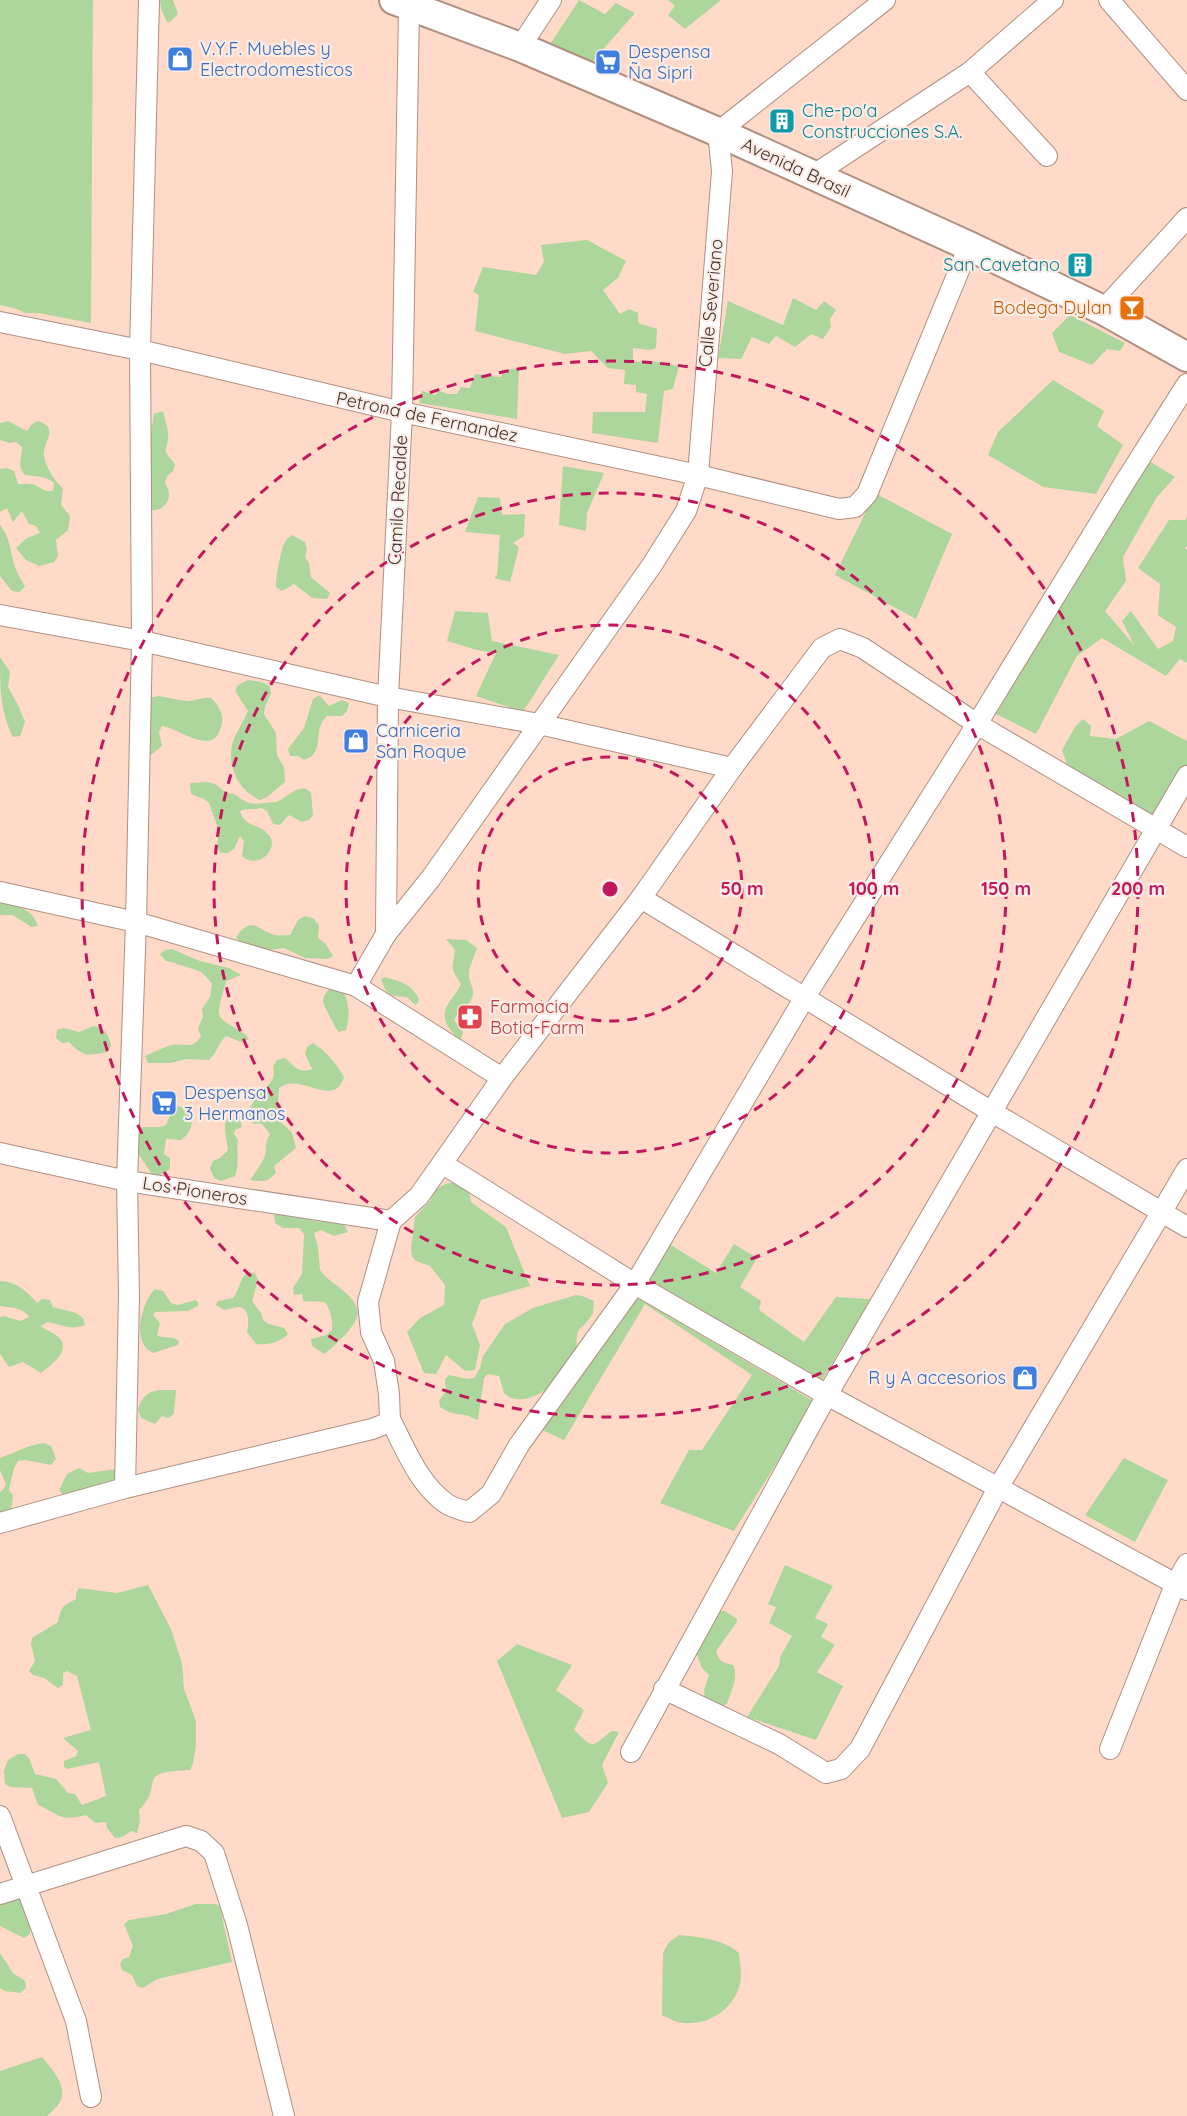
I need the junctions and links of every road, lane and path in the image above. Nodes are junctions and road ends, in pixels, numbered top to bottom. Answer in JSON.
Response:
{"nodes":[{"id":1,"x":149,"y":0,"type":"edge"},
{"id":2,"x":551,"y":0,"type":"edge"},
{"id":3,"x":885,"y":0,"type":"edge"},
{"id":4,"x":1053,"y":0,"type":"edge"},
{"id":5,"x":1109,"y":0,"type":"edge"},
{"id":6,"x":402,"y":4,"type":"edge"},
{"id":7,"x":520,"y":47,"type":"junction"},
{"id":8,"x":970,"y":72,"type":"junction"},
{"id":9,"x":1187,"y":90,"type":"edge"},
{"id":10,"x":718,"y":132,"type":"junction"},
{"id":11,"x":1047,"y":156,"type":"dead end"},
{"id":12,"x":812,"y":176,"type":"junction"},
{"id":13,"x":1187,"y":218,"type":"edge"},
{"id":14,"x":969,"y":246,"type":"junction"},
{"id":15,"x":1103,"y":310,"type":"junction"},
{"id":16,"x":0,"y":322,"type":"edge"},
{"id":17,"x":140,"y":350,"type":"junction"},
{"id":18,"x":1187,"y":357,"type":"edge"},
{"id":19,"x":1187,"y":384,"type":"edge"},
{"id":20,"x":402,"y":412,"type":"junction"},
{"id":21,"x":698,"y":475,"type":"junction"},
{"id":22,"x":0,"y":615,"type":"edge"},
{"id":23,"x":142,"y":641,"type":"junction"},
{"id":24,"x":388,"y":697,"type":"junction"},
{"id":25,"x":539,"y":724,"type":"junction"},
{"id":26,"x":978,"y":724,"type":"junction"},
{"id":27,"x":732,"y":768,"type":"junction"},
{"id":28,"x":1187,"y":776,"type":"edge"},
{"id":29,"x":1155,"y":828,"type":"junction"},
{"id":30,"x":1187,"y":847,"type":"edge"},
{"id":31,"x":0,"y":892,"type":"edge"},
{"id":32,"x":641,"y":898,"type":"junction"},
{"id":33,"x":136,"y":922,"type":"junction"},
{"id":34,"x":386,"y":934,"type":"junction"},
{"id":35,"x":356,"y":986,"type":"junction"},
{"id":36,"x":805,"y":997,"type":"junction"},
{"id":37,"x":502,"y":1078,"type":"junction"},
{"id":38,"x":992,"y":1112,"type":"junction"},
{"id":39,"x":0,"y":1154,"type":"edge"},
{"id":40,"x":443,"y":1164,"type":"junction"},
{"id":41,"x":1187,"y":1169,"type":"edge"},
{"id":42,"x":128,"y":1181,"type":"junction"},
{"id":43,"x":1162,"y":1213,"type":"junction"},
{"id":44,"x":391,"y":1221,"type":"junction"},
{"id":45,"x":1187,"y":1227,"type":"edge"},
{"id":46,"x":635,"y":1284,"type":"junction"},
{"id":47,"x":827,"y":1395,"type":"junction"},
{"id":48,"x":390,"y":1419,"type":"junction"},
{"id":49,"x":125,"y":1488,"type":"junction"},
{"id":50,"x":998,"y":1488,"type":"junction"},
{"id":51,"x":0,"y":1523,"type":"edge"},
{"id":52,"x":1187,"y":1564,"type":"edge"},
{"id":53,"x":1181,"y":1587,"type":"edge"},
{"id":54,"x":664,"y":1689,"type":"junction"},
{"id":55,"x":1110,"y":1749,"type":"dead end"},
{"id":56,"x":631,"y":1752,"type":"dead end"},
{"id":57,"x":0,"y":1816,"type":"edge"},
{"id":58,"x":27,"y":1886,"type":"junction"},
{"id":59,"x":0,"y":1894,"type":"edge"},
{"id":60,"x":91,"y":2097,"type":"dead end"},
{"id":61,"x":284,"y":2116,"type":"edge"}],
"edges":[{"from":1,"to":17,"type":"street"},
{"from":2,"to":7,"type":"street"},
{"from":3,"to":10,"type":"street"},
{"from":4,"to":8,"type":"street"},
{"from":5,"to":9,"type":"street"},
{"from":6,"to":7,"type":"street","name":"Avenida Brasil"},
{"from":6,"to":20,"type":"street","name":"Camilo Recalde"},
{"from":7,"to":10,"type":"street","name":"Avenida Brasil"},
{"from":8,"to":11,"type":"street"},
{"from":8,"to":12,"type":"street"},
{"from":10,"to":12,"type":"street","name":"Avenida Brasil"},
{"from":10,"to":21,"type":"street","name":"Calle Severiano"},
{"from":12,"to":14,"type":"street","name":"Avenida Brasil"},
{"from":13,"to":15,"type":"street"},
{"from":14,"to":15,"type":"street","name":"Avenida Brasil"},
{"from":14,"to":21,"type":"street","name":"Petrona de Fernandez"},
{"from":15,"to":18,"type":"street","name":"Avenida Brasil"},
{"from":16,"to":17,"type":"street","name":"Petrona de Fernandez"},
{"from":17,"to":20,"type":"street","name":"Petrona de Fernandez"},
{"from":17,"to":23,"type":"street"},
{"from":19,"to":26,"type":"street"},
{"from":20,"to":21,"type":"street","name":"Petrona de Fernandez"},
{"from":20,"to":24,"type":"street","name":"Camilo Recalde"},
{"from":21,"to":25,"type":"street","name":"Calle Severiano"},
{"from":22,"to":23,"type":"street"},
{"from":23,"to":24,"type":"street"},
{"from":23,"to":33,"type":"street"},
{"from":24,"to":25,"type":"street"},
{"from":24,"to":34,"type":"street","name":"Camilo Recalde"},
{"from":25,"to":27,"type":"street"},
{"from":25,"to":34,"type":"street","name":"Calle Severiano"},
{"from":26,"to":27,"type":"street"},
{"from":26,"to":29,"type":"street"},
{"from":26,"to":36,"type":"street"},
{"from":27,"to":32,"type":"street"},
{"from":28,"to":29,"type":"street"},
{"from":29,"to":30,"type":"street"},
{"from":29,"to":38,"type":"street"},
{"from":31,"to":33,"type":"street"},
{"from":32,"to":36,"type":"street"},
{"from":32,"to":37,"type":"street"},
{"from":33,"to":35,"type":"street"},
{"from":33,"to":42,"type":"street"},
{"from":34,"to":35,"type":"street","name":"Camilo Recalde"},
{"from":35,"to":37,"type":"street"},
{"from":36,"to":38,"type":"street"},
{"from":36,"to":46,"type":"street"},
{"from":37,"to":40,"type":"street"},
{"from":38,"to":43,"type":"street"},
{"from":38,"to":47,"type":"street"},
{"from":39,"to":42,"type":"street","name":"Los Pioneros"},
{"from":40,"to":44,"type":"street"},
{"from":40,"to":46,"type":"street"},
{"from":41,"to":43,"type":"street"},
{"from":42,"to":44,"type":"street","name":"Los Pioneros"},
{"from":42,"to":49,"type":"street"},
{"from":43,"to":45,"type":"street"},
{"from":43,"to":50,"type":"street"},
{"from":44,"to":48,"type":"street"},
{"from":46,"to":47,"type":"street"},
{"from":46,"to":48,"type":"street"},
{"from":47,"to":50,"type":"street"},
{"from":47,"to":54,"type":"street"},
{"from":48,"to":49,"type":"street"},
{"from":49,"to":51,"type":"street"},
{"from":50,"to":53,"type":"street"},
{"from":50,"to":54,"type":"street"},
{"from":52,"to":53,"type":"street"},
{"from":53,"to":55,"type":"street"},
{"from":54,"to":56,"type":"street"},
{"from":57,"to":58,"type":"street"},
{"from":58,"to":59,"type":"street"},
{"from":58,"to":60,"type":"street"},
{"from":58,"to":61,"type":"street"}]}
